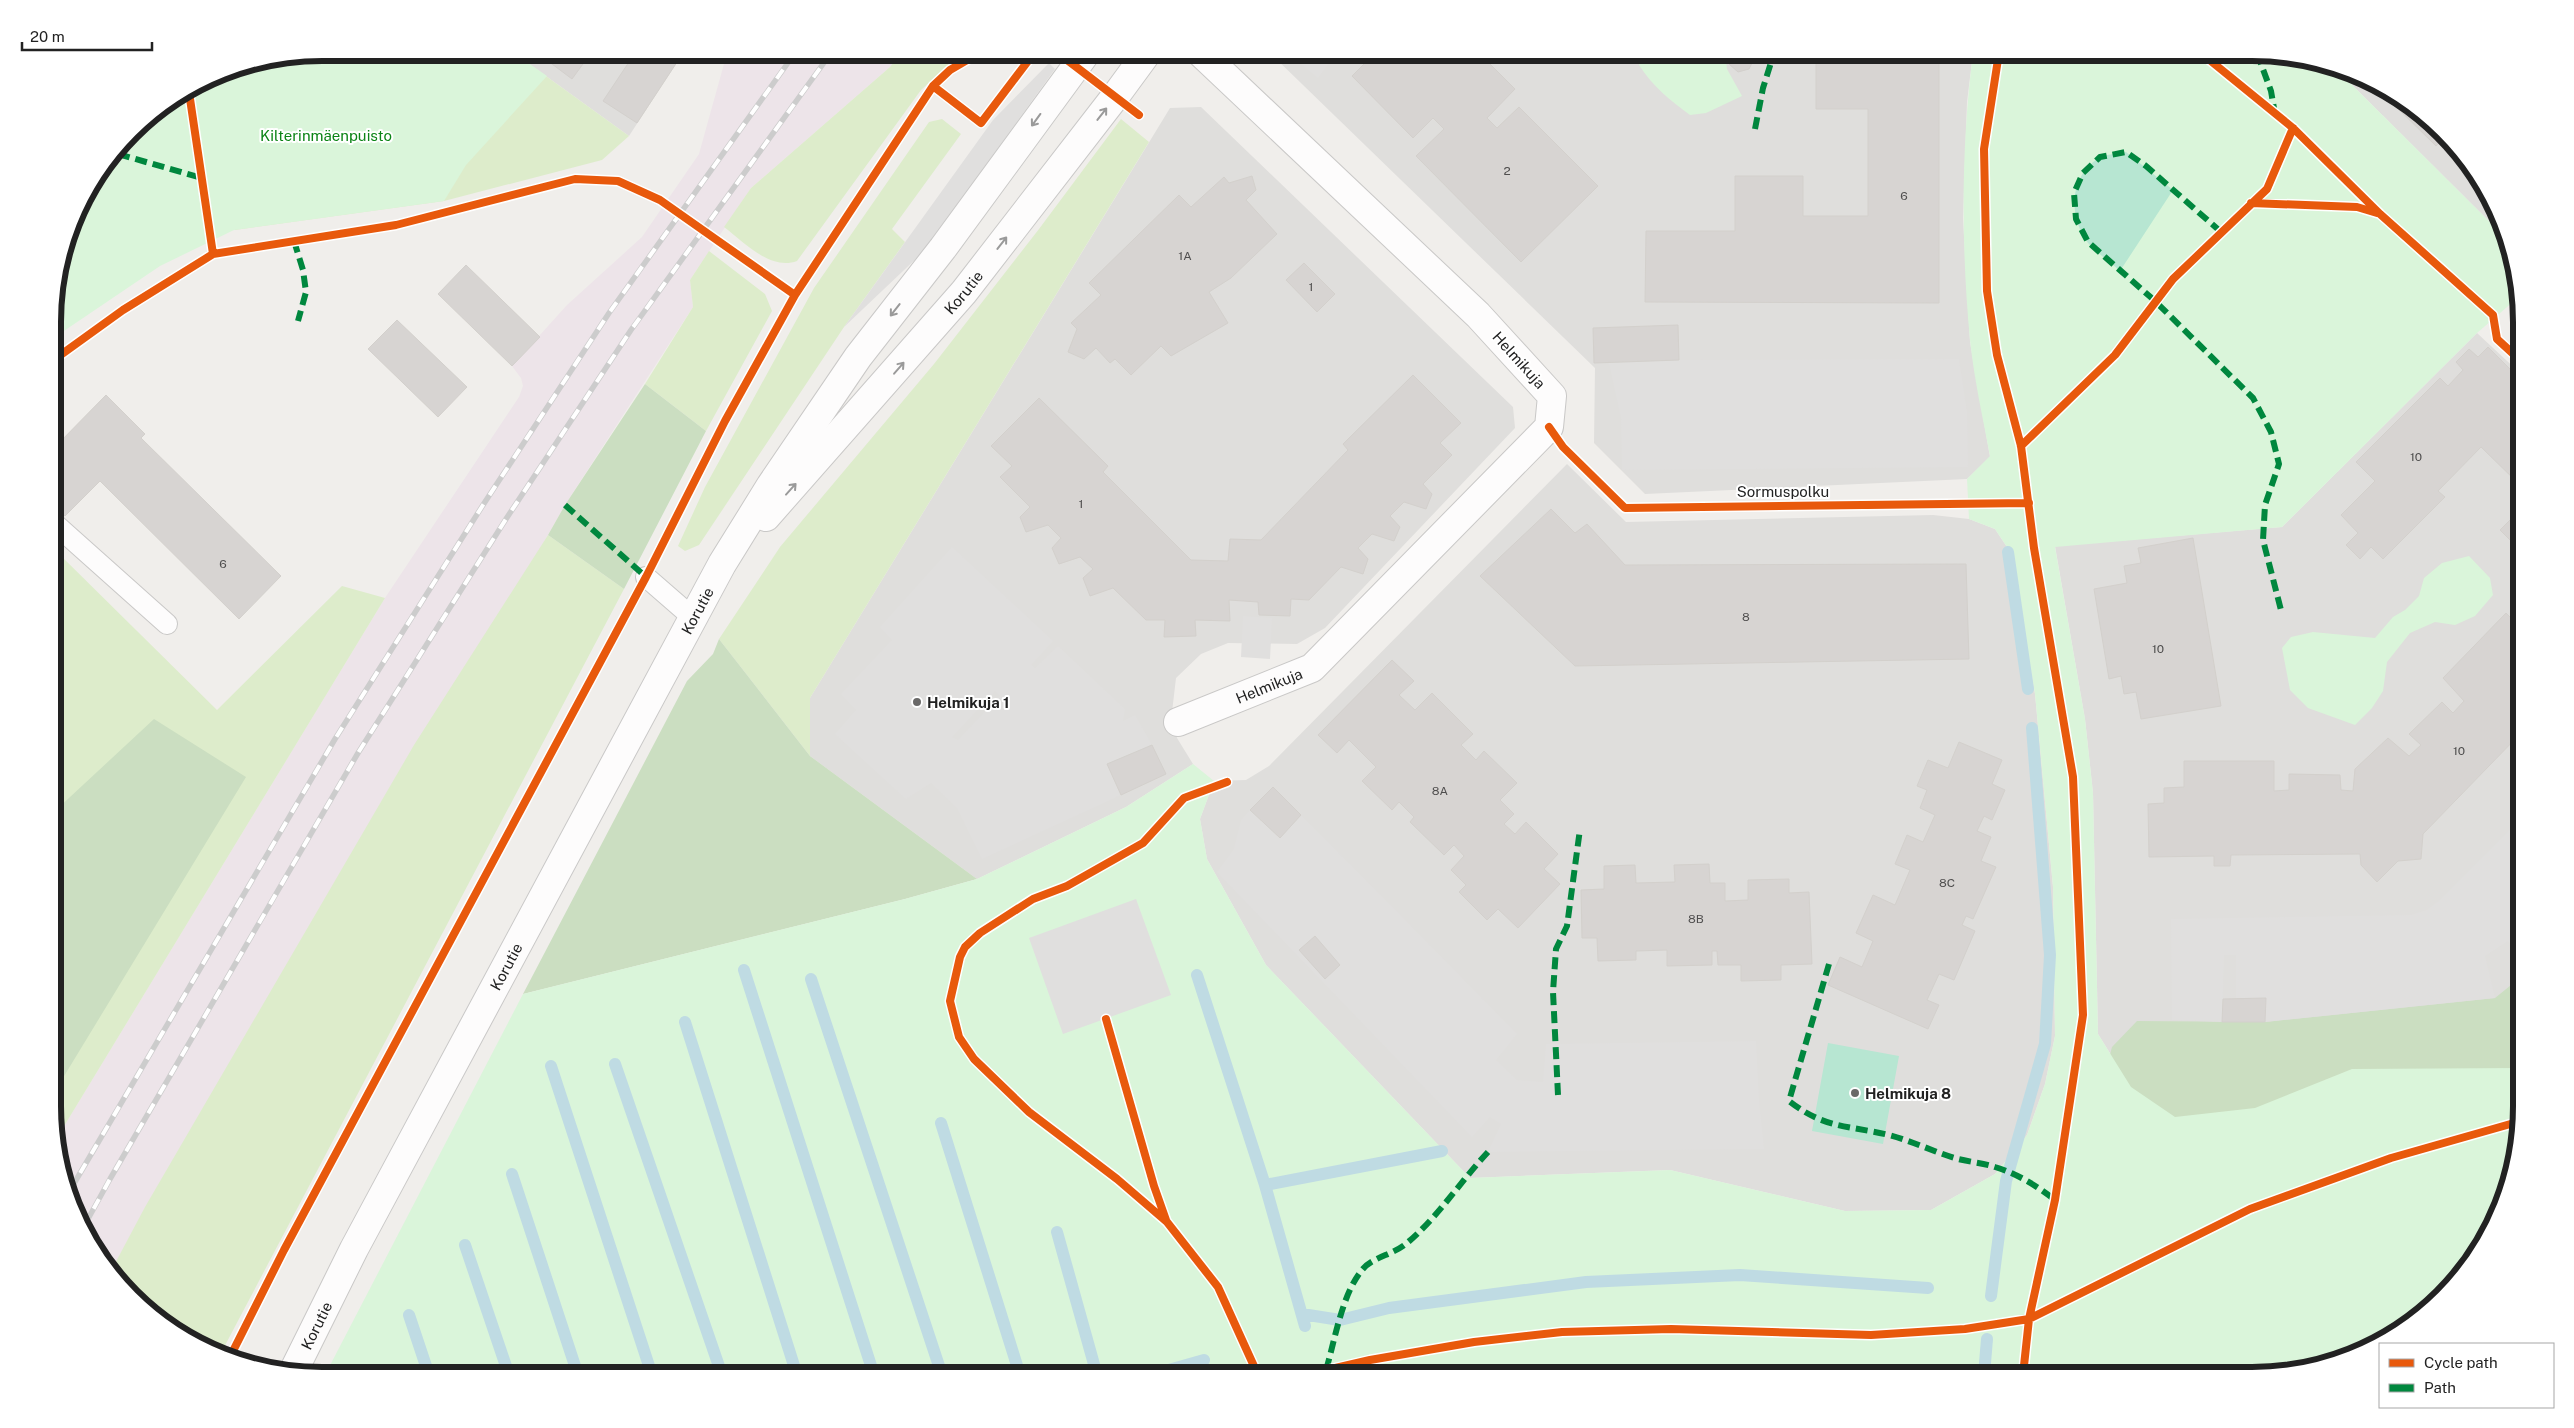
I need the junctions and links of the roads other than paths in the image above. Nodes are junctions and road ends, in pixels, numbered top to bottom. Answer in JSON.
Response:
{"nodes":[{"id":1,"x":1079,"y":61,"type":"edge"},
{"id":2,"x":1141,"y":61,"type":"edge"},
{"id":3,"x":1210,"y":61,"type":"edge"},
{"id":4,"x":61,"y":529,"type":"edge"},
{"id":5,"x":722,"y":564,"type":"junction"},
{"id":6,"x":646,"y":577,"type":"dead end"},
{"id":7,"x":692,"y":617,"type":"junction"},
{"id":8,"x":167,"y":624,"type":"dead end"},
{"id":9,"x":1178,"y":722,"type":"dead end"},
{"id":10,"x":296,"y":1365,"type":"edge"}],
"edges":[{"from":1,"to":5,"type":"street","name":"Korutie","one_way":true},
{"from":5,"to":2,"type":"street","name":"Korutie","one_way":true},
{"from":3,"to":9,"type":"street","name":"Helmikuja"},
{"from":4,"to":8,"type":"lane"},
{"from":5,"to":7,"type":"street","name":"Korutie"},
{"from":6,"to":7,"type":"lane"},
{"from":7,"to":10,"type":"street","name":"Korutie"}]}
